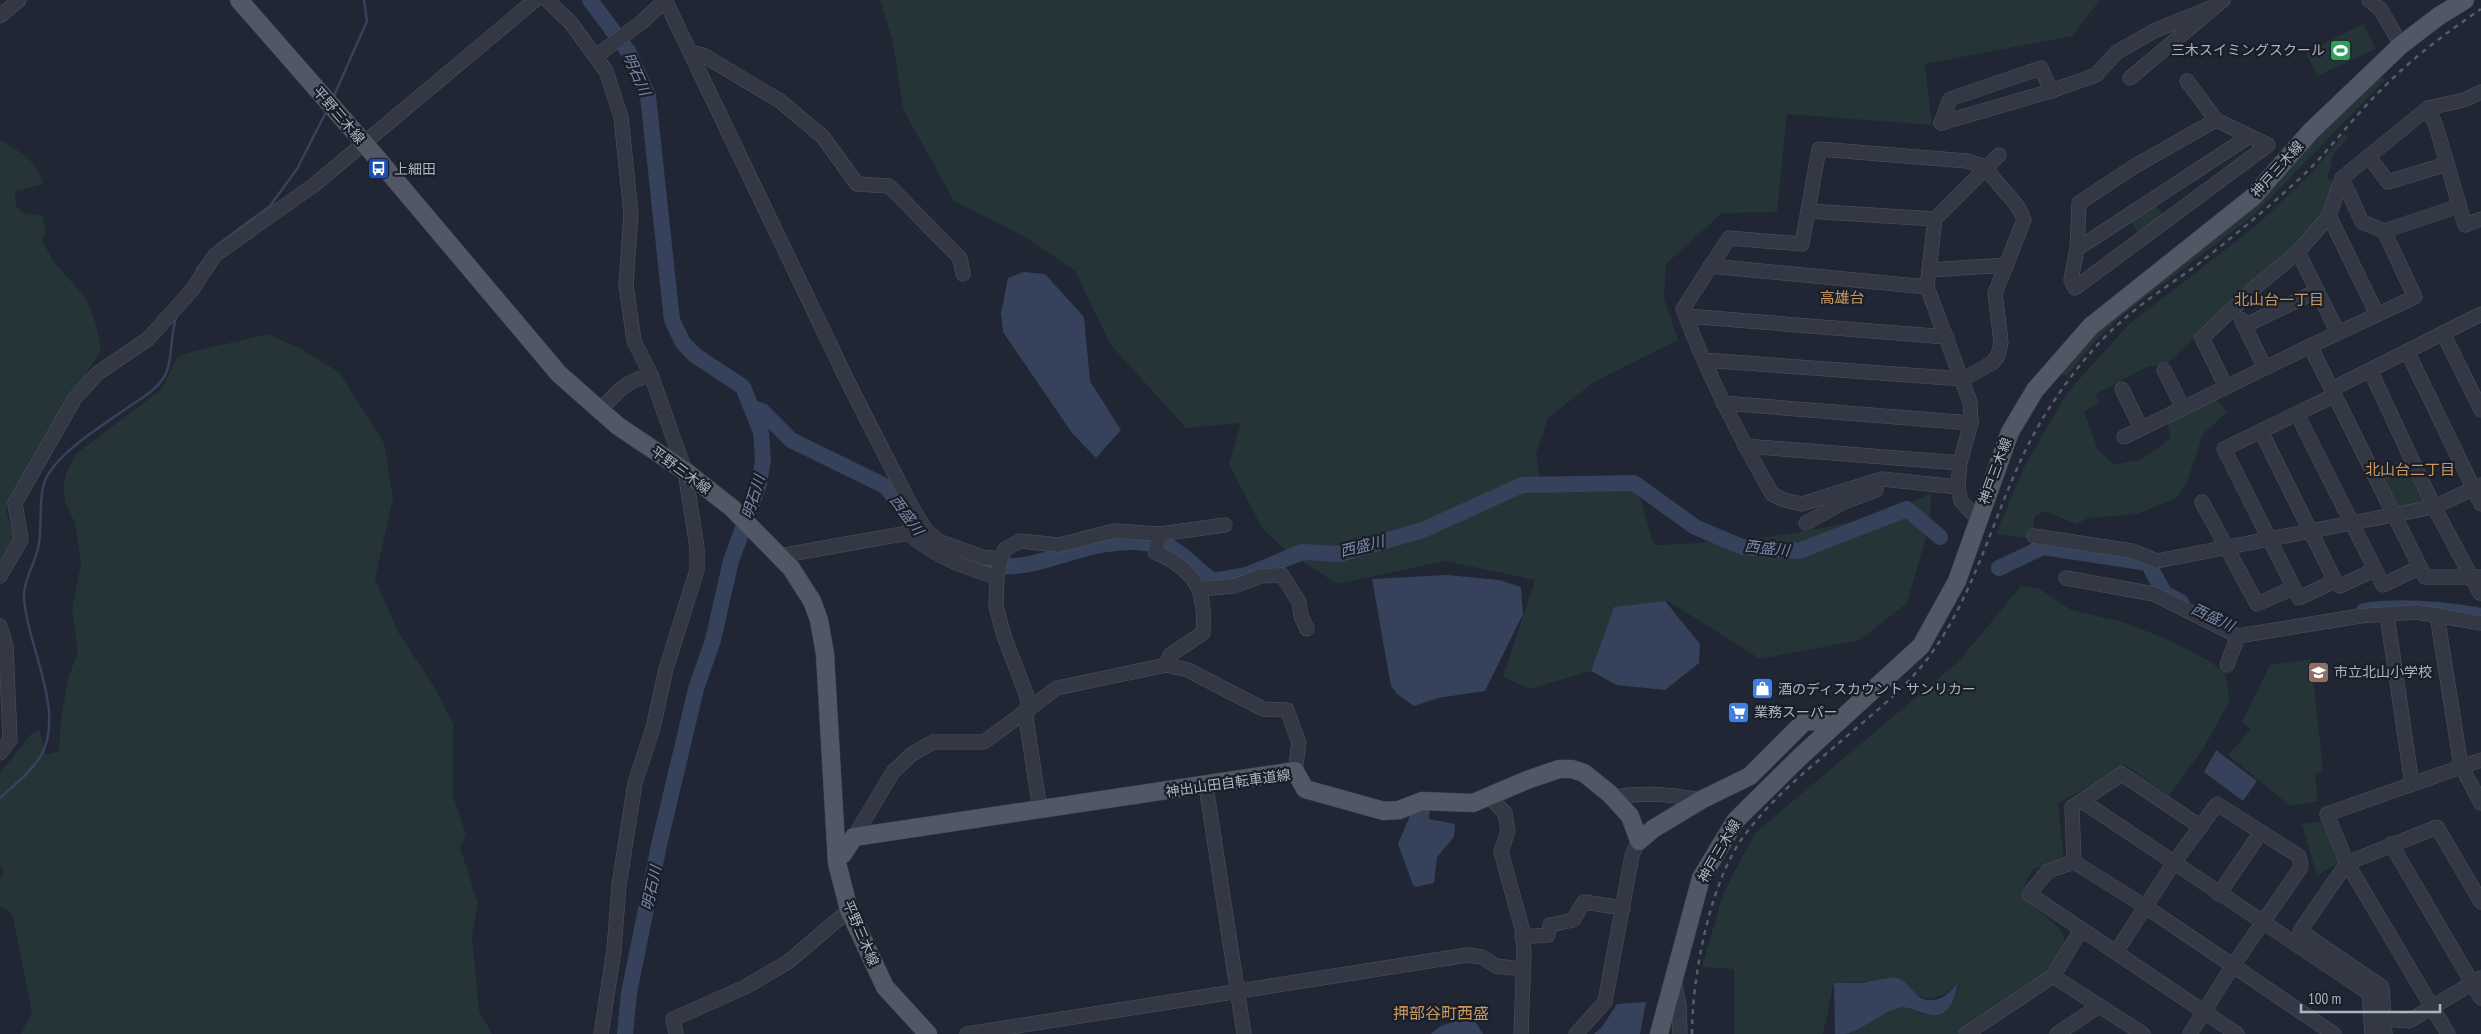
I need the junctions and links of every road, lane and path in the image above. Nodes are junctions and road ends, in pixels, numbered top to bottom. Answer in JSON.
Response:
{"nodes":[{"id":1,"x":19,"y":0,"type":"edge"},
{"id":2,"x":239,"y":0,"type":"edge"},
{"id":3,"x":535,"y":0,"type":"edge"},
{"id":4,"x":547,"y":0,"type":"edge"},
{"id":5,"x":665,"y":0,"type":"edge"},
{"id":6,"x":2369,"y":0,"type":"edge"},
{"id":7,"x":2465,"y":0,"type":"edge"},
{"id":8,"x":2218,"y":3,"type":"edge"},
{"id":9,"x":2446,"y":5,"type":"edge"},
{"id":10,"x":0,"y":16,"type":"edge"},
{"id":11,"x":2401,"y":45,"type":"junction"},
{"id":12,"x":690,"y":52,"type":"junction"},
{"id":13,"x":596,"y":56,"type":"junction"},
{"id":14,"x":2130,"y":78,"type":"dead end"},
{"id":15,"x":2187,"y":81,"type":"dead end"},
{"id":16,"x":2051,"y":91,"type":"junction"},
{"id":17,"x":2481,"y":92,"type":"edge"},
{"id":18,"x":2428,"y":108,"type":"junction"},
{"id":19,"x":2216,"y":120,"type":"junction"},
{"id":20,"x":2248,"y":137,"type":"junction"},
{"id":21,"x":365,"y":144,"type":"junction"},
{"id":22,"x":2268,"y":145,"type":"junction"},
{"id":23,"x":1999,"y":155,"type":"dead end"},
{"id":24,"x":2289,"y":157,"type":"junction"},
{"id":25,"x":2369,"y":157,"type":"junction"},
{"id":26,"x":2447,"y":164,"type":"junction"},
{"id":27,"x":1986,"y":167,"type":"junction"},
{"id":28,"x":2342,"y":178,"type":"junction"},
{"id":29,"x":2459,"y":206,"type":"junction"},
{"id":30,"x":1808,"y":211,"type":"junction"},
{"id":31,"x":2329,"y":216,"type":"junction"},
{"id":32,"x":2481,"y":219,"type":"edge"},
{"id":33,"x":1935,"y":220,"type":"junction"},
{"id":34,"x":2384,"y":232,"type":"junction"},
{"id":35,"x":2077,"y":249,"type":"junction"},
{"id":36,"x":2298,"y":252,"type":"junction"},
{"id":37,"x":2007,"y":265,"type":"junction"},
{"id":38,"x":1710,"y":266,"type":"junction"},
{"id":39,"x":1929,"y":270,"type":"junction"},
{"id":40,"x":962,"y":274,"type":"dead end"},
{"id":41,"x":1927,"y":287,"type":"junction"},
{"id":42,"x":2317,"y":291,"type":"junction"},
{"id":43,"x":2235,"y":307,"type":"junction"},
{"id":44,"x":2377,"y":314,"type":"junction"},
{"id":45,"x":2481,"y":315,"type":"edge"},
{"id":46,"x":1686,"y":316,"type":"junction"},
{"id":47,"x":2244,"y":326,"type":"junction"},
{"id":48,"x":2338,"y":333,"type":"junction"},
{"id":49,"x":2443,"y":333,"type":"junction"},
{"id":50,"x":1947,"y":337,"type":"junction"},
{"id":51,"x":2310,"y":346,"type":"junction"},
{"id":52,"x":2407,"y":351,"type":"junction"},
{"id":53,"x":1704,"y":360,"type":"junction"},
{"id":54,"x":2265,"y":368,"type":"junction"},
{"id":55,"x":2164,"y":370,"type":"dead end"},
{"id":56,"x":2370,"y":370,"type":"junction"},
{"id":57,"x":651,"y":375,"type":"junction"},
{"id":58,"x":1964,"y":379,"type":"junction"},
{"id":59,"x":2226,"y":387,"type":"junction"},
{"id":60,"x":2122,"y":389,"type":"dead end"},
{"id":61,"x":2334,"y":392,"type":"junction"},
{"id":62,"x":1723,"y":403,"type":"junction"},
{"id":63,"x":2183,"y":408,"type":"junction"},
{"id":64,"x":600,"y":410,"type":"junction"},
{"id":65,"x":2481,"y":410,"type":"edge"},
{"id":66,"x":2297,"y":414,"type":"junction"},
{"id":67,"x":1971,"y":423,"type":"junction"},
{"id":68,"x":2141,"y":428,"type":"junction"},
{"id":69,"x":2261,"y":432,"type":"junction"},
{"id":70,"x":2124,"y":437,"type":"dead end"},
{"id":71,"x":1744,"y":446,"type":"junction"},
{"id":72,"x":1960,"y":463,"type":"junction"},
{"id":73,"x":685,"y":472,"type":"junction"},
{"id":74,"x":1898,"y":482,"type":"junction"},
{"id":75,"x":2477,"y":487,"type":"edge"},
{"id":76,"x":1958,"y":488,"type":"junction"},
{"id":77,"x":2202,"y":502,"type":"dead end"},
{"id":78,"x":2481,"y":504,"type":"edge"},
{"id":79,"x":2434,"y":507,"type":"junction"},
{"id":80,"x":1980,"y":514,"type":"junction"},
{"id":81,"x":2394,"y":515,"type":"junction"},
{"id":82,"x":1806,"y":523,"type":"dead end"},
{"id":83,"x":2352,"y":523,"type":"junction"},
{"id":84,"x":1225,"y":525,"type":"dead end"},
{"id":85,"x":2310,"y":531,"type":"junction"},
{"id":86,"x":1160,"y":534,"type":"junction"},
{"id":87,"x":2034,"y":536,"type":"dead end"},
{"id":88,"x":2269,"y":539,"type":"junction"},
{"id":89,"x":2225,"y":548,"type":"junction"},
{"id":90,"x":779,"y":556,"type":"junction"},
{"id":91,"x":1001,"y":559,"type":"junction"},
{"id":92,"x":2420,"y":567,"type":"junction"},
{"id":93,"x":2374,"y":570,"type":"junction"},
{"id":94,"x":0,"y":576,"type":"edge"},
{"id":95,"x":997,"y":577,"type":"junction"},
{"id":96,"x":2476,"y":577,"type":"edge"},
{"id":97,"x":2066,"y":578,"type":"dead end"},
{"id":98,"x":2335,"y":581,"type":"junction"},
{"id":99,"x":2292,"y":588,"type":"junction"},
{"id":100,"x":1199,"y":589,"type":"junction"},
{"id":101,"x":2480,"y":593,"type":"edge"},
{"id":102,"x":2387,"y":615,"type":"junction"},
{"id":103,"x":2437,"y":615,"type":"junction"},
{"id":104,"x":2481,"y":623,"type":"edge"},
{"id":105,"x":0,"y":626,"type":"edge"},
{"id":106,"x":1307,"y":629,"type":"dead end"},
{"id":107,"x":2238,"y":636,"type":"junction"},
{"id":108,"x":1166,"y":665,"type":"junction"},
{"id":109,"x":2226,"y":665,"type":"dead end"},
{"id":110,"x":1027,"y":710,"type":"junction"},
{"id":111,"x":1830,"y":725,"type":"junction"},
{"id":112,"x":0,"y":753,"type":"edge"},
{"id":113,"x":2481,"y":760,"type":"edge"},
{"id":114,"x":2461,"y":766,"type":"junction"},
{"id":115,"x":1295,"y":771,"type":"junction"},
{"id":116,"x":2412,"y":784,"type":"junction"},
{"id":117,"x":1206,"y":786,"type":"junction"},
{"id":118,"x":1490,"y":797,"type":"junction"},
{"id":119,"x":1613,"y":797,"type":"junction"},
{"id":120,"x":1701,"y":800,"type":"junction"},
{"id":121,"x":2082,"y":801,"type":"junction"},
{"id":122,"x":2481,"y":802,"type":"edge"},
{"id":123,"x":1040,"y":810,"type":"junction"},
{"id":124,"x":2200,"y":827,"type":"junction"},
{"id":125,"x":2262,"y":832,"type":"junction"},
{"id":126,"x":854,"y":838,"type":"junction"},
{"id":127,"x":1639,"y":841,"type":"junction"},
{"id":128,"x":2391,"y":844,"type":"junction"},
{"id":129,"x":840,"y":858,"type":"junction"},
{"id":130,"x":2074,"y":862,"type":"junction"},
{"id":131,"x":2347,"y":863,"type":"junction"},
{"id":132,"x":2174,"y":864,"type":"junction"},
{"id":133,"x":2219,"y":894,"type":"junction"},
{"id":134,"x":2481,"y":902,"type":"edge"},
{"id":135,"x":2146,"y":907,"type":"junction"},
{"id":136,"x":1623,"y":908,"type":"junction"},
{"id":137,"x":849,"y":910,"type":"junction"},
{"id":138,"x":2263,"y":923,"type":"junction"},
{"id":139,"x":2081,"y":930,"type":"junction"},
{"id":140,"x":1522,"y":936,"type":"junction"},
{"id":141,"x":2116,"y":952,"type":"junction"},
{"id":142,"x":2232,"y":967,"type":"junction"},
{"id":143,"x":1522,"y":969,"type":"junction"},
{"id":144,"x":2053,"y":976,"type":"junction"},
{"id":145,"x":1673,"y":978,"type":"junction"},
{"id":146,"x":2476,"y":981,"type":"edge"},
{"id":147,"x":1238,"y":992,"type":"junction"},
{"id":148,"x":2481,"y":998,"type":"edge"},
{"id":149,"x":2099,"y":1006,"type":"junction"},
{"id":150,"x":2431,"y":1008,"type":"junction"},
{"id":151,"x":2204,"y":1012,"type":"junction"},
{"id":152,"x":2384,"y":1020,"type":"junction"},
{"id":153,"x":601,"y":1034,"type":"edge"},
{"id":154,"x":676,"y":1034,"type":"edge"},
{"id":155,"x":928,"y":1034,"type":"edge"},
{"id":156,"x":967,"y":1034,"type":"edge"},
{"id":157,"x":1244,"y":1034,"type":"edge"},
{"id":158,"x":1521,"y":1034,"type":"edge"},
{"id":159,"x":1576,"y":1034,"type":"edge"},
{"id":160,"x":1659,"y":1034,"type":"edge"},
{"id":161,"x":1680,"y":1034,"type":"edge"},
{"id":162,"x":1966,"y":1034,"type":"edge"},
{"id":163,"x":2057,"y":1034,"type":"edge"},
{"id":164,"x":2143,"y":1034,"type":"edge"},
{"id":165,"x":2190,"y":1034,"type":"edge"},
{"id":166,"x":2237,"y":1034,"type":"edge"},
{"id":167,"x":2334,"y":1034,"type":"edge"},
{"id":168,"x":2372,"y":1034,"type":"edge"},
{"id":169,"x":2385,"y":1034,"type":"edge"},
{"id":170,"x":2448,"y":1034,"type":"edge"}],
"edges":[{"from":1,"to":10,"type":"street"},
{"from":2,"to":21,"type":"main road","name":"平野三木線"},
{"from":3,"to":21,"type":"street"},
{"from":4,"to":13,"type":"street"},
{"from":5,"to":12,"type":"street"},
{"from":5,"to":13,"type":"street"},
{"from":6,"to":11,"type":"street"},
{"from":7,"to":9,"type":"main road","name":"神戸三木線"},
{"from":8,"to":14,"type":"street"},
{"from":8,"to":16,"type":"street"},
{"from":9,"to":11,"type":"main road","name":"神戸三木線"},
{"from":11,"to":24,"type":"main road","name":"神戸三木線"},
{"from":12,"to":40,"type":"street"},
{"from":12,"to":91,"type":"street"},
{"from":13,"to":57,"type":"street"},
{"from":15,"to":19,"type":"street"},
{"from":16,"to":16,"type":"street"},
{"from":17,"to":18,"type":"street"},
{"from":18,"to":25,"type":"street"},
{"from":18,"to":26,"type":"street"},
{"from":19,"to":20,"type":"street"},
{"from":19,"to":35,"type":"street"},
{"from":20,"to":22,"type":"street"},
{"from":20,"to":35,"type":"street"},
{"from":21,"to":64,"type":"main road","name":"平野三木線"},
{"from":21,"to":94,"type":"street"},
{"from":22,"to":24,"type":"street"},
{"from":22,"to":35,"type":"street"},
{"from":23,"to":27,"type":"street"},
{"from":24,"to":80,"type":"main road","name":"神戸三木線"},
{"from":25,"to":26,"type":"street"},
{"from":25,"to":28,"type":"street"},
{"from":26,"to":29,"type":"street"},
{"from":27,"to":30,"type":"street"},
{"from":27,"to":33,"type":"street"},
{"from":27,"to":37,"type":"street"},
{"from":28,"to":31,"type":"street"},
{"from":28,"to":34,"type":"street"},
{"from":29,"to":32,"type":"street"},
{"from":29,"to":34,"type":"street"},
{"from":30,"to":33,"type":"street"},
{"from":30,"to":38,"type":"street"},
{"from":31,"to":36,"type":"street"},
{"from":31,"to":44,"type":"street"},
{"from":33,"to":39,"type":"street"},
{"from":34,"to":44,"type":"street"},
{"from":36,"to":42,"type":"street"},
{"from":36,"to":43,"type":"street"},
{"from":37,"to":39,"type":"street"},
{"from":37,"to":58,"type":"street"},
{"from":38,"to":41,"type":"street"},
{"from":38,"to":46,"type":"street"},
{"from":39,"to":41,"type":"street"},
{"from":41,"to":50,"type":"street"},
{"from":42,"to":47,"type":"street"},
{"from":42,"to":48,"type":"street"},
{"from":43,"to":47,"type":"street"},
{"from":43,"to":59,"type":"street"},
{"from":44,"to":48,"type":"street"},
{"from":45,"to":49,"type":"street"},
{"from":46,"to":50,"type":"street"},
{"from":46,"to":53,"type":"street"},
{"from":47,"to":54,"type":"street"},
{"from":48,"to":51,"type":"street"},
{"from":49,"to":52,"type":"street"},
{"from":49,"to":65,"type":"street"},
{"from":50,"to":58,"type":"street"},
{"from":51,"to":54,"type":"street"},
{"from":51,"to":61,"type":"street"},
{"from":52,"to":56,"type":"street"},
{"from":52,"to":75,"type":"street"},
{"from":53,"to":58,"type":"street"},
{"from":53,"to":62,"type":"street"},
{"from":54,"to":59,"type":"street"},
{"from":55,"to":63,"type":"street"},
{"from":56,"to":61,"type":"street"},
{"from":56,"to":79,"type":"street"},
{"from":57,"to":64,"type":"street"},
{"from":57,"to":73,"type":"street"},
{"from":58,"to":67,"type":"street"},
{"from":59,"to":63,"type":"street"},
{"from":60,"to":68,"type":"street"},
{"from":61,"to":66,"type":"street"},
{"from":61,"to":81,"type":"street"},
{"from":62,"to":67,"type":"street"},
{"from":62,"to":71,"type":"street"},
{"from":63,"to":68,"type":"street"},
{"from":64,"to":73,"type":"main road","name":"平野三木線"},
{"from":66,"to":69,"type":"street"},
{"from":66,"to":83,"type":"street"},
{"from":67,"to":72,"type":"street"},
{"from":68,"to":70,"type":"street"},
{"from":69,"to":85,"type":"street"},
{"from":69,"to":88,"type":"street"},
{"from":71,"to":72,"type":"street"},
{"from":71,"to":74,"type":"street"},
{"from":72,"to":76,"type":"street"},
{"from":73,"to":90,"type":"main road","name":"平野三木線"},
{"from":73,"to":153,"type":"street"},
{"from":74,"to":76,"type":"street"},
{"from":74,"to":82,"type":"street"},
{"from":75,"to":78,"type":"street"},
{"from":75,"to":79,"type":"street"},
{"from":76,"to":80,"type":"street"},
{"from":77,"to":89,"type":"street"},
{"from":79,"to":81,"type":"street"},
{"from":79,"to":96,"type":"street"},
{"from":80,"to":111,"type":"main road","name":"神戸三木線"},
{"from":81,"to":83,"type":"street"},
{"from":81,"to":92,"type":"street"},
{"from":83,"to":85,"type":"street"},
{"from":83,"to":93,"type":"street"},
{"from":84,"to":86,"type":"street"},
{"from":85,"to":88,"type":"street"},
{"from":85,"to":98,"type":"street"},
{"from":86,"to":91,"type":"street"},
{"from":86,"to":100,"type":"street"},
{"from":87,"to":89,"type":"street"},
{"from":88,"to":89,"type":"street"},
{"from":88,"to":99,"type":"street"},
{"from":89,"to":99,"type":"street"},
{"from":90,"to":95,"type":"street"},
{"from":90,"to":129,"type":"main road","name":"平野三木線"},
{"from":91,"to":95,"type":"street"},
{"from":92,"to":93,"type":"street"},
{"from":92,"to":96,"type":"street"},
{"from":93,"to":98,"type":"street"},
{"from":95,"to":110,"type":"street"},
{"from":96,"to":101,"type":"street"},
{"from":97,"to":107,"type":"street"},
{"from":98,"to":99,"type":"street"},
{"from":100,"to":106,"type":"street"},
{"from":100,"to":108,"type":"street"},
{"from":102,"to":103,"type":"street"},
{"from":102,"to":107,"type":"street"},
{"from":102,"to":116,"type":"street"},
{"from":103,"to":104,"type":"street"},
{"from":103,"to":114,"type":"street"},
{"from":105,"to":112,"type":"street"},
{"from":107,"to":109,"type":"street"},
{"from":108,"to":110,"type":"street"},
{"from":108,"to":115,"type":"street"},
{"from":110,"to":123,"type":"street"},
{"from":110,"to":126,"type":"street"},
{"from":111,"to":120,"type":"main road"},
{"from":111,"to":145,"type":"main road","name":"神戸三木線"},
{"from":113,"to":114,"type":"street"},
{"from":114,"to":116,"type":"street"},
{"from":114,"to":122,"type":"street"},
{"from":115,"to":117,"type":"main road","name":"神出山田自転車道線"},
{"from":115,"to":118,"type":"main road","name":"神出山田自転車道線"},
{"from":116,"to":131,"type":"street"},
{"from":117,"to":123,"type":"main road","name":"神出山田自転車道線"},
{"from":117,"to":147,"type":"street"},
{"from":118,"to":119,"type":"main road","name":"神出山田自転車道線"},
{"from":118,"to":140,"type":"street"},
{"from":119,"to":120,"type":"street"},
{"from":119,"to":127,"type":"main road","name":"神出山田自転車道線"},
{"from":120,"to":127,"type":"main road"},
{"from":121,"to":124,"type":"street"},
{"from":121,"to":130,"type":"street"},
{"from":121,"to":132,"type":"street"},
{"from":123,"to":126,"type":"main road","name":"神出山田自転車道線"},
{"from":124,"to":125,"type":"street"},
{"from":124,"to":132,"type":"street"},
{"from":125,"to":133,"type":"street"},
{"from":125,"to":138,"type":"street"},
{"from":126,"to":129,"type":"main road"},
{"from":127,"to":136,"type":"street"},
{"from":128,"to":131,"type":"street"},
{"from":128,"to":134,"type":"street"},
{"from":128,"to":146,"type":"street"},
{"from":129,"to":137,"type":"main road","name":"平野三木線"},
{"from":130,"to":135,"type":"street"},
{"from":130,"to":139,"type":"street"},
{"from":131,"to":150,"type":"street"},
{"from":131,"to":152,"type":"street"},
{"from":132,"to":133,"type":"street"},
{"from":132,"to":135,"type":"street"},
{"from":133,"to":138,"type":"street"},
{"from":135,"to":141,"type":"street"},
{"from":135,"to":142,"type":"street"},
{"from":136,"to":140,"type":"street"},
{"from":136,"to":159,"type":"street"},
{"from":137,"to":154,"type":"street"},
{"from":137,"to":155,"type":"main road","name":"平野三木線"},
{"from":138,"to":142,"type":"street"},
{"from":138,"to":168,"type":"street"},
{"from":139,"to":141,"type":"street"},
{"from":139,"to":144,"type":"street"},
{"from":140,"to":143,"type":"street"},
{"from":141,"to":151,"type":"street"},
{"from":142,"to":151,"type":"street"},
{"from":142,"to":167,"type":"street"},
{"from":143,"to":147,"type":"street"},
{"from":143,"to":158,"type":"street"},
{"from":144,"to":149,"type":"street"},
{"from":144,"to":162,"type":"street"},
{"from":145,"to":160,"type":"main road","name":"神戸三木線"},
{"from":145,"to":161,"type":"street"},
{"from":146,"to":148,"type":"street"},
{"from":146,"to":150,"type":"street"},
{"from":147,"to":156,"type":"street"},
{"from":147,"to":157,"type":"street"},
{"from":149,"to":163,"type":"street"},
{"from":149,"to":164,"type":"street"},
{"from":150,"to":152,"type":"street"},
{"from":150,"to":170,"type":"street"},
{"from":151,"to":165,"type":"street"},
{"from":151,"to":166,"type":"street"},
{"from":152,"to":169,"type":"street"}]}
